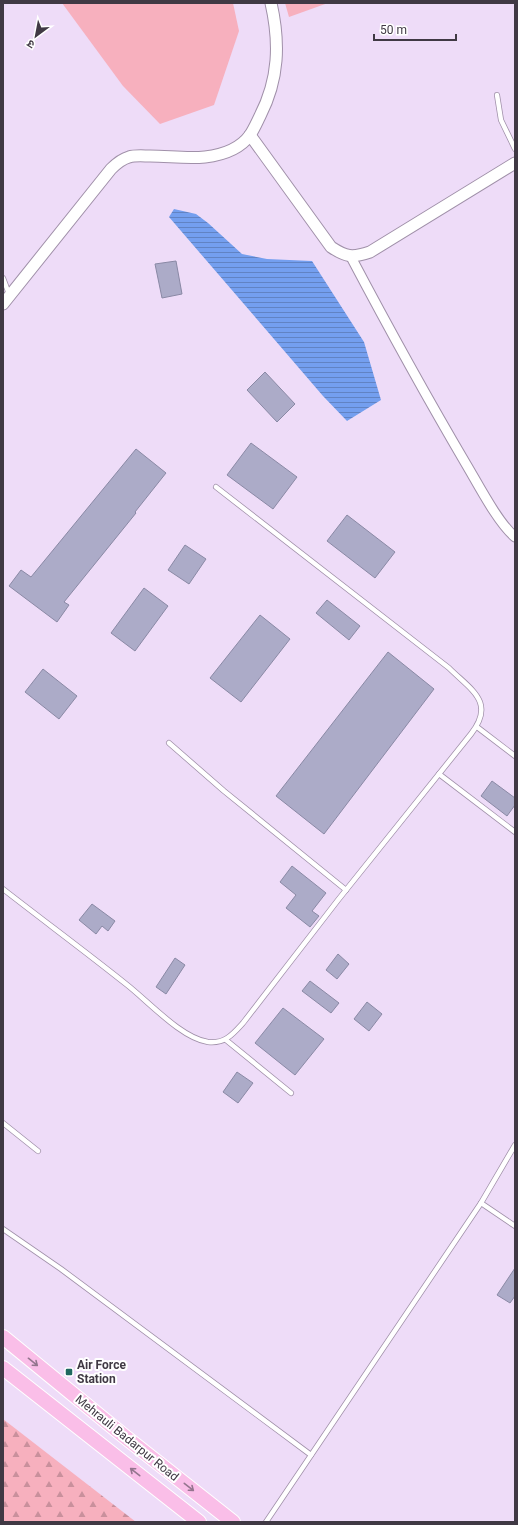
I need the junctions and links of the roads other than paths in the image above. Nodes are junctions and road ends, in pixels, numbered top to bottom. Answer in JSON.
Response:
{"nodes":[{"id":1,"x":271,"y":3,"type":"edge"},
{"id":2,"x":497,"y":95,"type":"dead end"},
{"id":3,"x":250,"y":135,"type":"junction"},
{"id":4,"x":515,"y":149,"type":"edge"},
{"id":5,"x":515,"y":163,"type":"edge"},
{"id":6,"x":351,"y":257,"type":"junction"},
{"id":7,"x":3,"y":278,"type":"edge"},
{"id":8,"x":6,"y":300,"type":"edge"},
{"id":9,"x":216,"y":487,"type":"dead end"},
{"id":10,"x":515,"y":537,"type":"edge"},
{"id":11,"x":477,"y":727,"type":"junction"},
{"id":12,"x":169,"y":743,"type":"dead end"},
{"id":13,"x":515,"y":756,"type":"edge"},
{"id":14,"x":439,"y":774,"type":"junction"},
{"id":15,"x":515,"y":832,"type":"edge"},
{"id":16,"x":3,"y":889,"type":"edge"},
{"id":17,"x":346,"y":890,"type":"junction"},
{"id":18,"x":226,"y":1040,"type":"junction"},
{"id":19,"x":291,"y":1093,"type":"dead end"},
{"id":20,"x":3,"y":1123,"type":"edge"},
{"id":21,"x":515,"y":1145,"type":"edge"},
{"id":22,"x":38,"y":1151,"type":"dead end"},
{"id":23,"x":481,"y":1203,"type":"junction"},
{"id":24,"x":515,"y":1226,"type":"edge"},
{"id":25,"x":3,"y":1228,"type":"edge"},
{"id":26,"x":3,"y":1337,"type":"edge"},
{"id":27,"x":3,"y":1368,"type":"edge"},
{"id":28,"x":311,"y":1455,"type":"junction"},
{"id":29,"x":199,"y":1522,"type":"edge"},
{"id":30,"x":233,"y":1522,"type":"edge"},
{"id":31,"x":266,"y":1522,"type":"edge"}],
"edges":[{"from":1,"to":3,"type":"street"},
{"from":2,"to":4,"type":"lane"},
{"from":3,"to":6,"type":"street"},
{"from":3,"to":8,"type":"street"},
{"from":5,"to":6,"type":"street"},
{"from":6,"to":10,"type":"street"},
{"from":7,"to":8,"type":"lane"},
{"from":9,"to":11,"type":"lane"},
{"from":11,"to":13,"type":"lane"},
{"from":11,"to":14,"type":"lane"},
{"from":12,"to":17,"type":"lane"},
{"from":14,"to":15,"type":"lane"},
{"from":14,"to":17,"type":"lane"},
{"from":16,"to":18,"type":"lane"},
{"from":17,"to":18,"type":"lane"},
{"from":18,"to":19,"type":"lane"},
{"from":20,"to":22,"type":"lane"},
{"from":21,"to":23,"type":"lane"},
{"from":23,"to":24,"type":"lane"},
{"from":23,"to":28,"type":"lane"},
{"from":25,"to":28,"type":"lane"},
{"from":26,"to":30,"type":"main road","name":"Mehrauli Badarpur Road","one_way":true},
{"from":29,"to":27,"type":"main road","name":"Mehrauli Badarpur Road","one_way":true},
{"from":28,"to":31,"type":"lane"}]}
